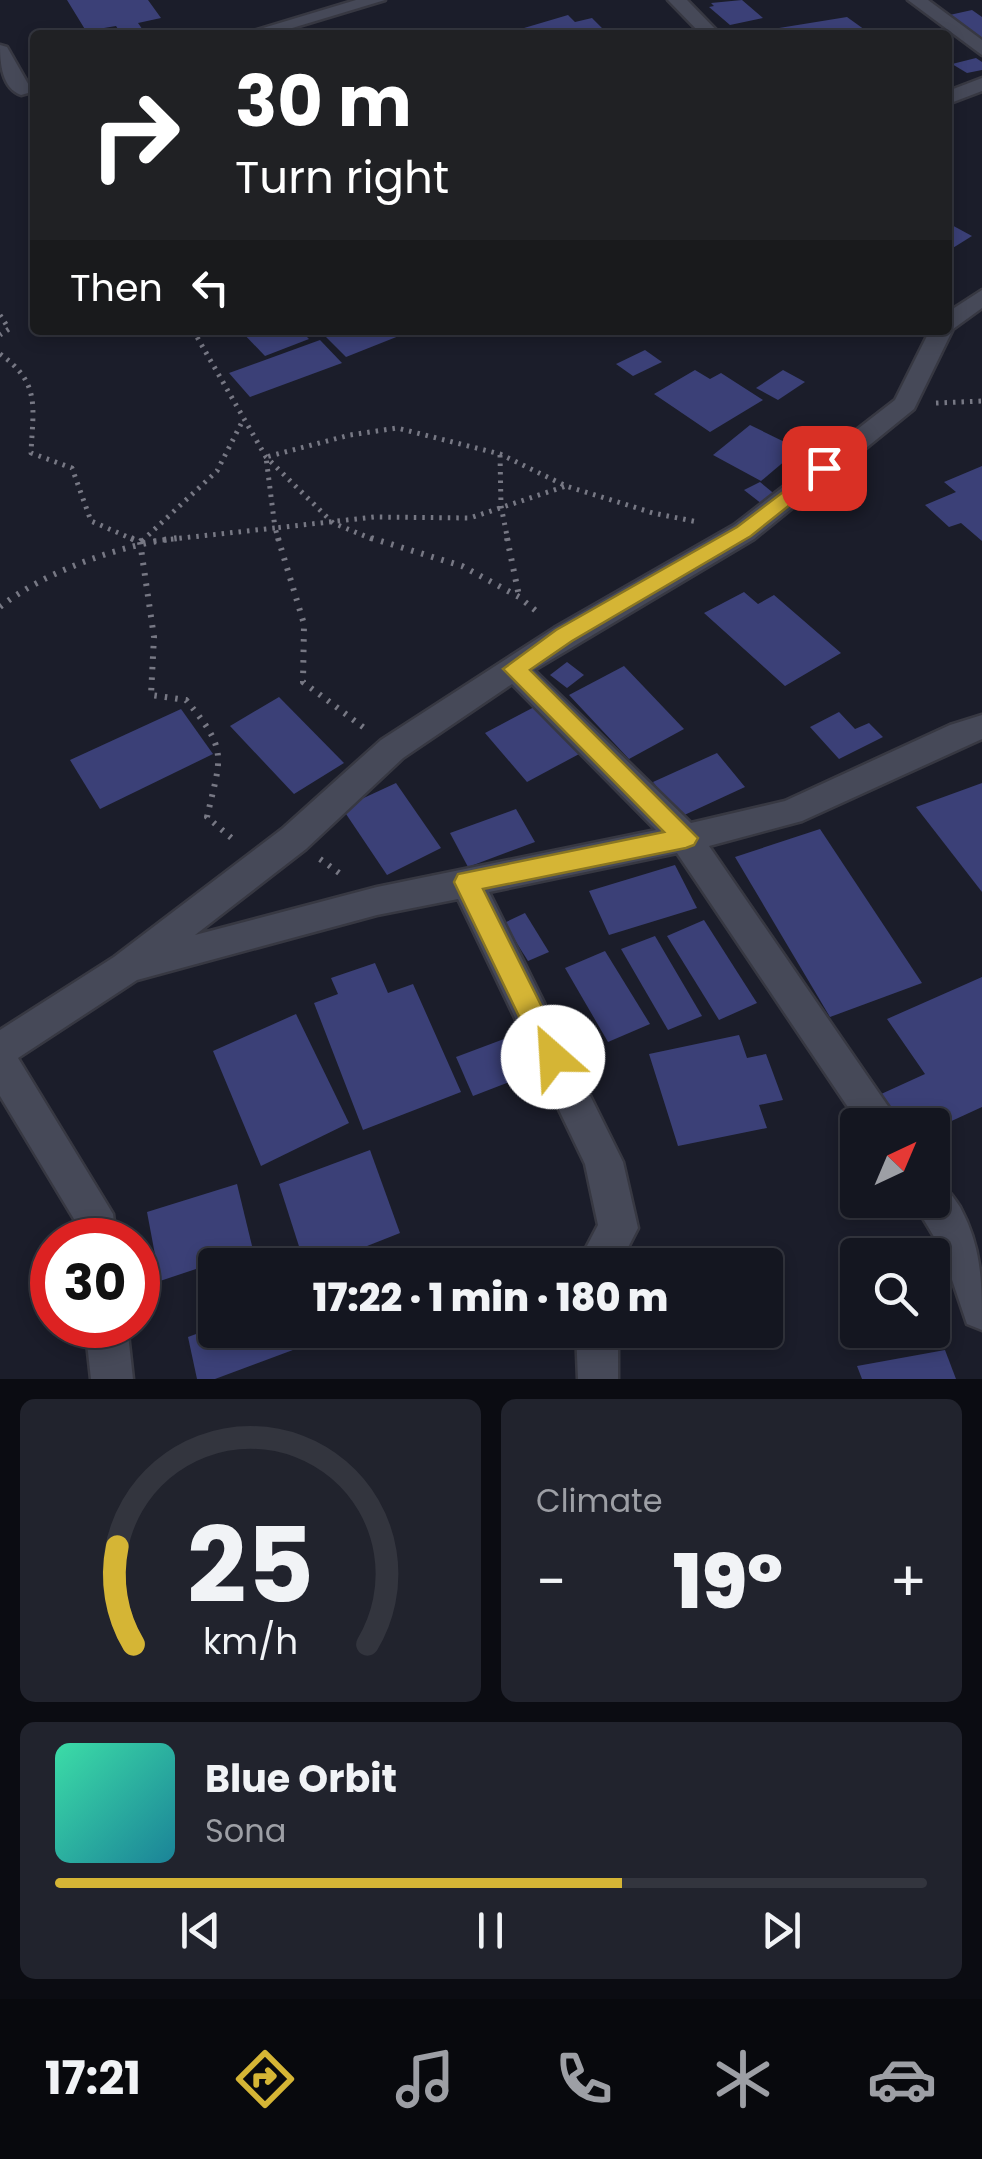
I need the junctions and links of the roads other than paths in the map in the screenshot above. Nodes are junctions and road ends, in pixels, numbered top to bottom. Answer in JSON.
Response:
{"nodes":[{"id":1,"x":376,"y":0,"type":"edge"},
{"id":2,"x":678,"y":0,"type":"edge"},
{"id":3,"x":917,"y":0,"type":"edge"},
{"id":4,"x":267,"y":30,"type":"edge"},
{"id":5,"x":707,"y":30,"type":"edge"},
{"id":6,"x":982,"y":49,"type":"edge"},
{"id":7,"x":0,"y":52,"type":"edge"},
{"id":8,"x":982,"y":84,"type":"edge"},
{"id":9,"x":28,"y":87,"type":"edge"},
{"id":10,"x":0,"y":94,"type":"edge"},
{"id":11,"x":952,"y":96,"type":"edge"},
{"id":12,"x":982,"y":297,"type":"edge"},
{"id":13,"x":952,"y":319,"type":"edge"},
{"id":14,"x":940,"y":335,"type":"edge"},
{"id":15,"x":514,"y":669,"type":"junction"},
{"id":16,"x":982,"y":727,"type":"edge"},
{"id":17,"x":686,"y":838,"type":"junction"},
{"id":18,"x":467,"y":882,"type":"junction"},
{"id":19,"x":126,"y":968,"type":"junction"},
{"id":20,"x":0,"y":1050,"type":"edge"},
{"id":21,"x":0,"y":1062,"type":"edge"},
{"id":22,"x":870,"y":1108,"type":"edge"},
{"id":23,"x":950,"y":1215,"type":"edge"},
{"id":24,"x":93,"y":1218,"type":"edge"},
{"id":25,"x":971,"y":1233,"type":"edge"},
{"id":26,"x":607,"y":1248,"type":"edge"},
{"id":27,"x":982,"y":1309,"type":"edge"},
{"id":28,"x":109,"y":1348,"type":"edge"},
{"id":29,"x":597,"y":1348,"type":"edge"},
{"id":30,"x":598,"y":1377,"type":"edge"},
{"id":31,"x":112,"y":1379,"type":"edge"}],
"edges":[{"from":1,"to":4,"type":"street"},
{"from":2,"to":5,"type":"street"},
{"from":3,"to":6,"type":"street"},
{"from":7,"to":9,"type":"street"},
{"from":8,"to":11,"type":"street"},
{"from":9,"to":10,"type":"street"},
{"from":12,"to":13,"type":"street"},
{"from":14,"to":15,"type":"street"},
{"from":15,"to":17,"type":"street"},
{"from":15,"to":19,"type":"street"},
{"from":16,"to":17,"type":"street"},
{"from":17,"to":18,"type":"street"},
{"from":17,"to":22,"type":"street"},
{"from":18,"to":19,"type":"street"},
{"from":18,"to":26,"type":"street"},
{"from":19,"to":20,"type":"street"},
{"from":21,"to":24,"type":"street"},
{"from":23,"to":25,"type":"street"},
{"from":25,"to":27,"type":"street"},
{"from":28,"to":31,"type":"street"},
{"from":29,"to":30,"type":"street"}]}
